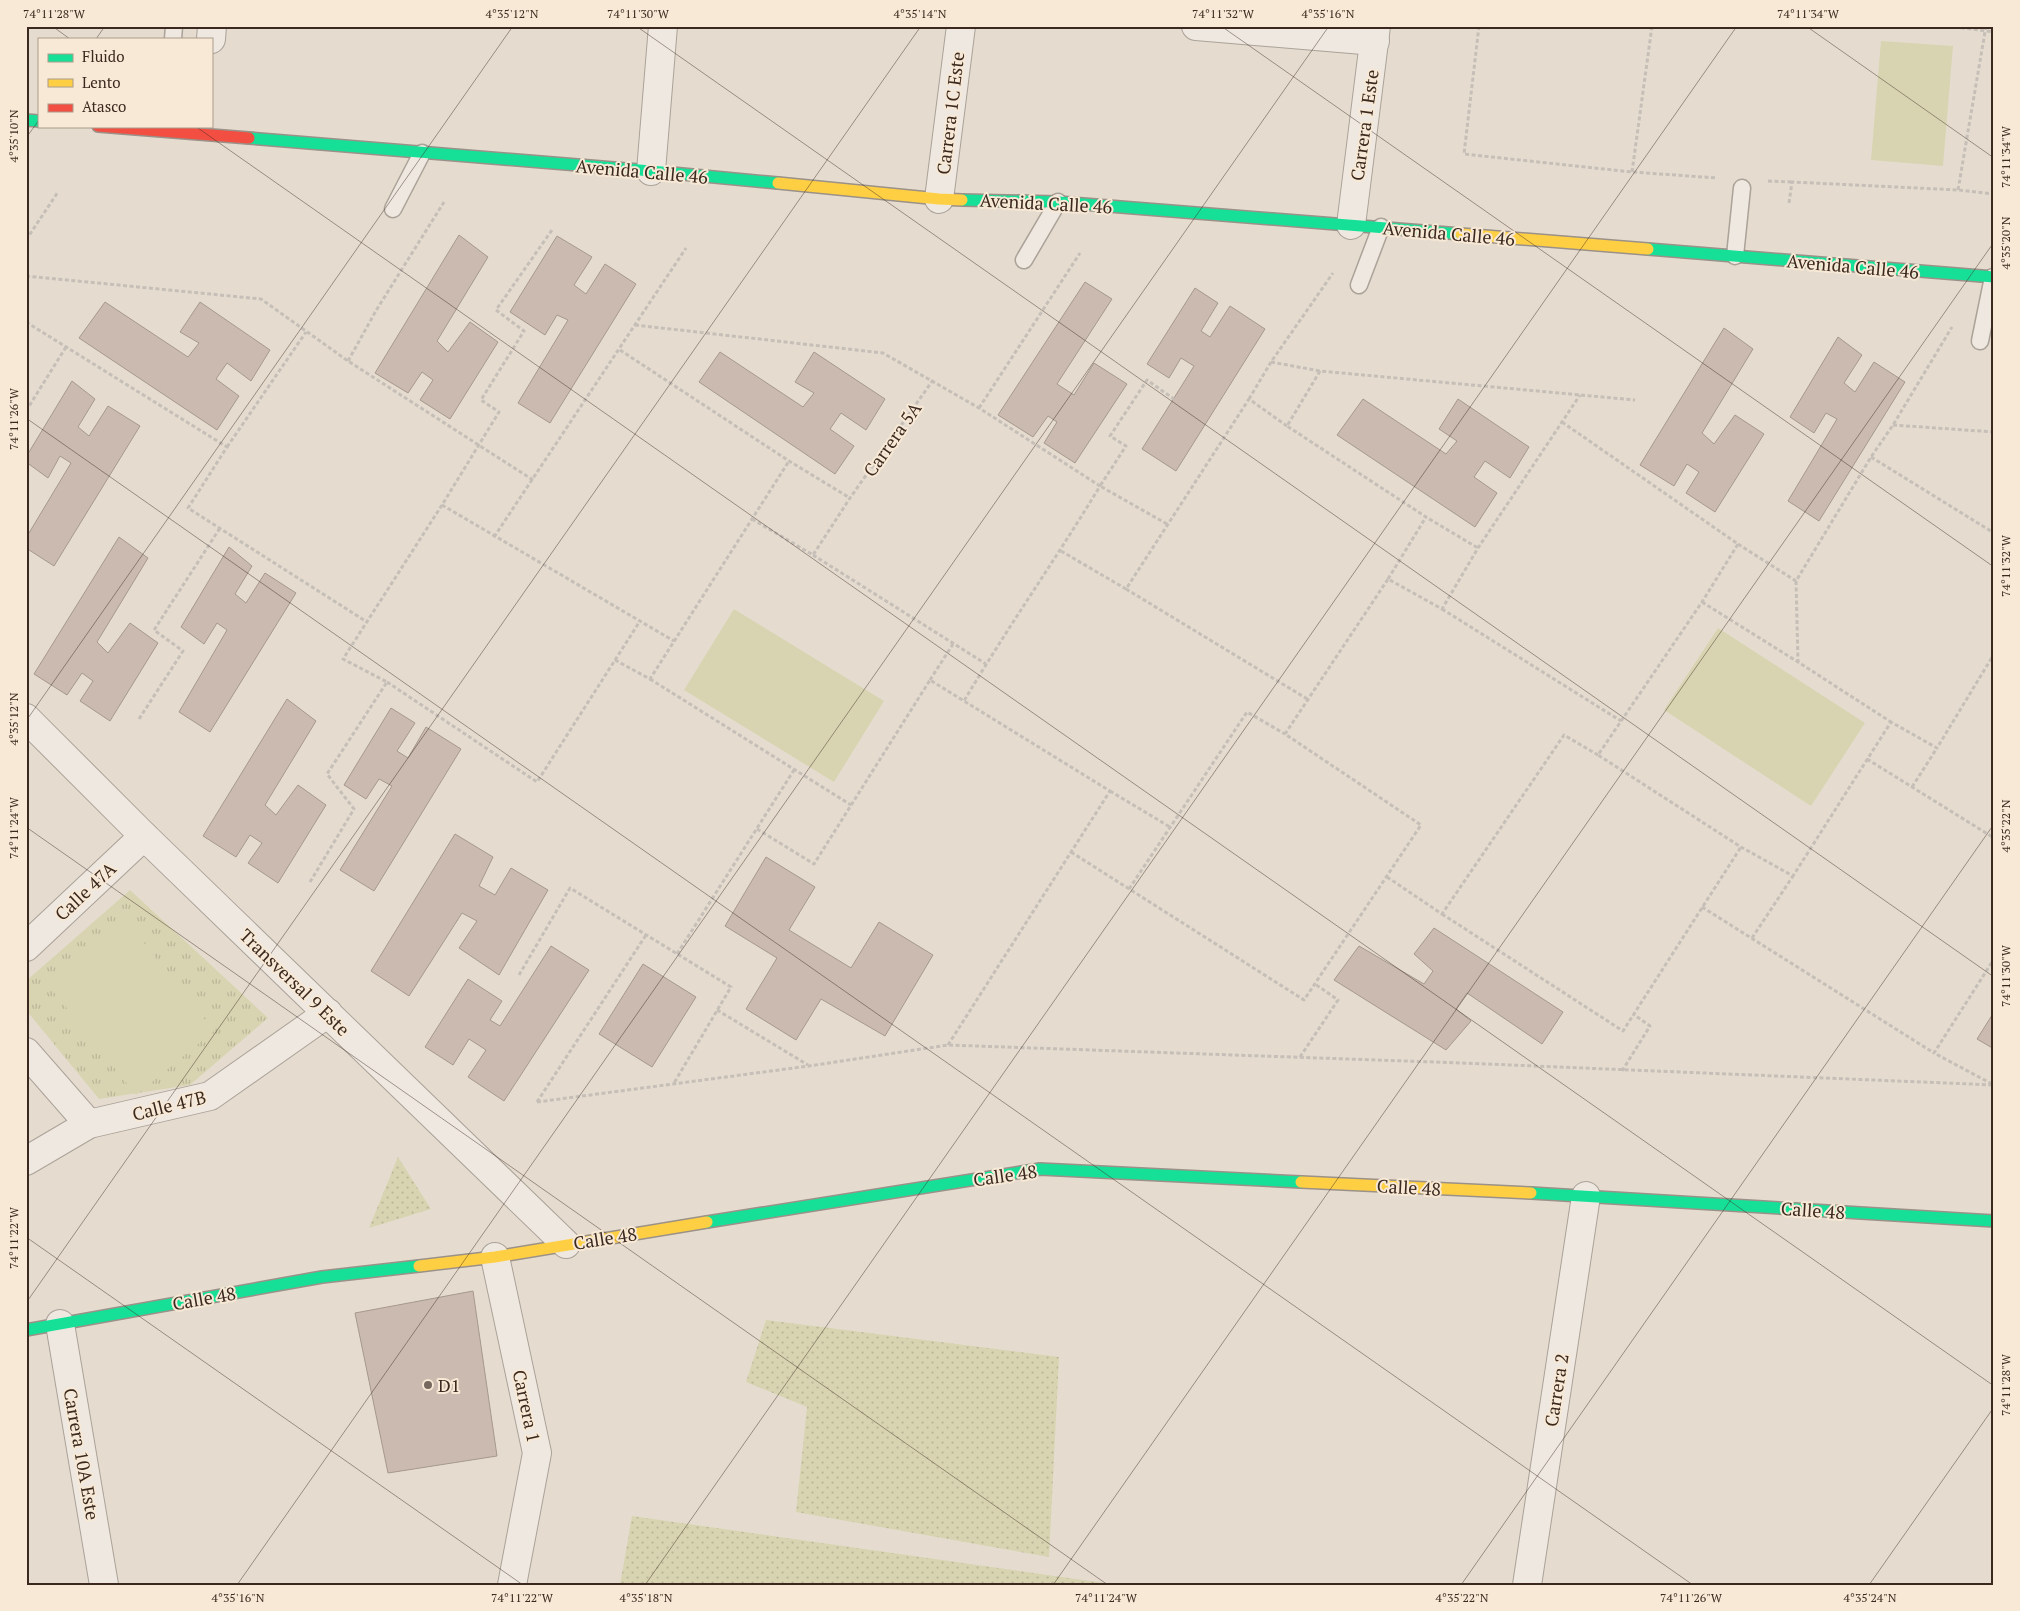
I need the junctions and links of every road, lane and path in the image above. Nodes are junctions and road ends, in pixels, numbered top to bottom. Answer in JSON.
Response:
{"nodes":[{"id":1,"x":664,"y":26,"type":"edge"},
{"id":2,"x":961,"y":26,"type":"edge"},
{"id":3,"x":1196,"y":26,"type":"edge"},
{"id":4,"x":1479,"y":26,"type":"edge"},
{"id":5,"x":1652,"y":26,"type":"edge"},
{"id":6,"x":1948,"y":26,"type":"edge"},
{"id":7,"x":1986,"y":26,"type":"edge"},
{"id":8,"x":1986,"y":31,"type":"junction"},
{"id":9,"x":1994,"y":32,"type":"edge"},
{"id":10,"x":1376,"y":33,"type":"edge"},
{"id":11,"x":143,"y":128,"type":"edge"},
{"id":12,"x":165,"y":129,"type":"edge"},
{"id":13,"x":200,"y":131,"type":"edge"},
{"id":14,"x":422,"y":153,"type":"junction"},
{"id":15,"x":651,"y":171,"type":"junction"},
{"id":16,"x":1632,"y":172,"type":"junction"},
{"id":17,"x":1718,"y":178,"type":"dead end"},
{"id":18,"x":1763,"y":181,"type":"dead end"},
{"id":19,"x":1792,"y":182,"type":"junction"},
{"id":20,"x":1742,"y":188,"type":"dead end"},
{"id":21,"x":1958,"y":190,"type":"junction"},
{"id":22,"x":58,"y":192,"type":"dead end"},
{"id":23,"x":1994,"y":194,"type":"edge"},
{"id":24,"x":939,"y":199,"type":"junction"},
{"id":25,"x":444,"y":202,"type":"dead end"},
{"id":26,"x":1058,"y":202,"type":"junction"},
{"id":27,"x":1789,"y":203,"type":"dead end"},
{"id":28,"x":393,"y":209,"type":"dead end"},
{"id":29,"x":1351,"y":225,"type":"junction"},
{"id":30,"x":1381,"y":227,"type":"junction"},
{"id":31,"x":552,"y":230,"type":"dead end"},
{"id":32,"x":26,"y":240,"type":"edge"},
{"id":33,"x":686,"y":248,"type":"dead end"},
{"id":34,"x":1080,"y":253,"type":"dead end"},
{"id":35,"x":1736,"y":256,"type":"junction"},
{"id":36,"x":1024,"y":260,"type":"dead end"},
{"id":37,"x":1333,"y":273,"type":"dead end"},
{"id":38,"x":26,"y":276,"type":"edge"},
{"id":39,"x":1993,"y":277,"type":"edge"},
{"id":40,"x":1359,"y":285,"type":"dead end"},
{"id":41,"x":26,"y":322,"type":"edge"},
{"id":42,"x":635,"y":325,"type":"junction"},
{"id":43,"x":1952,"y":327,"type":"dead end"},
{"id":44,"x":306,"y":332,"type":"junction"},
{"id":45,"x":1980,"y":341,"type":"dead end"},
{"id":46,"x":66,"y":347,"type":"junction"},
{"id":47,"x":620,"y":350,"type":"junction"},
{"id":48,"x":348,"y":361,"type":"junction"},
{"id":49,"x":1271,"y":362,"type":"junction"},
{"id":50,"x":1320,"y":371,"type":"junction"},
{"id":51,"x":934,"y":380,"type":"junction"},
{"id":52,"x":1580,"y":395,"type":"junction"},
{"id":53,"x":1174,"y":399,"type":"dead end"},
{"id":54,"x":1249,"y":399,"type":"junction"},
{"id":55,"x":1635,"y":400,"type":"dead end"},
{"id":56,"x":979,"y":408,"type":"junction"},
{"id":57,"x":26,"y":410,"type":"edge"},
{"id":58,"x":1562,"y":422,"type":"junction"},
{"id":59,"x":1893,"y":425,"type":"junction"},
{"id":60,"x":1287,"y":426,"type":"junction"},
{"id":61,"x":1994,"y":432,"type":"edge"},
{"id":62,"x":479,"y":445,"type":"junction"},
{"id":63,"x":227,"y":447,"type":"junction"},
{"id":64,"x":1871,"y":457,"type":"junction"},
{"id":65,"x":789,"y":461,"type":"junction"},
{"id":66,"x":533,"y":480,"type":"junction"},
{"id":67,"x":1100,"y":486,"type":"junction"},
{"id":68,"x":850,"y":498,"type":"junction"},
{"id":69,"x":442,"y":505,"type":"junction"},
{"id":70,"x":1426,"y":517,"type":"junction"},
{"id":71,"x":752,"y":519,"type":"junction"},
{"id":72,"x":1167,"y":524,"type":"junction"},
{"id":73,"x":220,"y":528,"type":"junction"},
{"id":74,"x":1994,"y":533,"type":"edge"},
{"id":75,"x":494,"y":536,"type":"junction"},
{"id":76,"x":1738,"y":544,"type":"junction"},
{"id":77,"x":1478,"y":548,"type":"junction"},
{"id":78,"x":1061,"y":551,"type":"junction"},
{"id":79,"x":813,"y":555,"type":"junction"},
{"id":80,"x":1388,"y":580,"type":"junction"},
{"id":81,"x":1796,"y":581,"type":"junction"},
{"id":82,"x":1126,"y":589,"type":"junction"},
{"id":83,"x":1702,"y":602,"type":"junction"},
{"id":84,"x":1442,"y":609,"type":"junction"},
{"id":85,"x":640,"y":621,"type":"junction"},
{"id":86,"x":367,"y":622,"type":"junction"},
{"id":87,"x":674,"y":641,"type":"junction"},
{"id":88,"x":953,"y":644,"type":"junction"},
{"id":89,"x":1994,"y":654,"type":"edge"},
{"id":90,"x":615,"y":660,"type":"junction"},
{"id":91,"x":1798,"y":662,"type":"junction"},
{"id":92,"x":986,"y":664,"type":"junction"},
{"id":93,"x":650,"y":679,"type":"junction"},
{"id":94,"x":930,"y":680,"type":"junction"},
{"id":95,"x":387,"y":682,"type":"junction"},
{"id":96,"x":1309,"y":700,"type":"junction"},
{"id":97,"x":964,"y":701,"type":"junction"},
{"id":98,"x":26,"y":718,"type":"edge"},
{"id":99,"x":139,"y":719,"type":"dead end"},
{"id":100,"x":1621,"y":721,"type":"junction"},
{"id":101,"x":1891,"y":722,"type":"junction"},
{"id":102,"x":1285,"y":734,"type":"junction"},
{"id":103,"x":1937,"y":748,"type":"junction"},
{"id":104,"x":1598,"y":754,"type":"junction"},
{"id":105,"x":1867,"y":759,"type":"junction"},
{"id":106,"x":794,"y":770,"type":"junction"},
{"id":107,"x":1912,"y":787,"type":"junction"},
{"id":108,"x":1110,"y":791,"type":"junction"},
{"id":109,"x":851,"y":805,"type":"junction"},
{"id":110,"x":1170,"y":827,"type":"junction"},
{"id":111,"x":757,"y":829,"type":"junction"},
{"id":112,"x":144,"y":836,"type":"junction"},
{"id":113,"x":1994,"y":838,"type":"edge"},
{"id":114,"x":1741,"y":847,"type":"junction"},
{"id":115,"x":1071,"y":852,"type":"junction"},
{"id":116,"x":1793,"y":876,"type":"junction"},
{"id":117,"x":1387,"y":877,"type":"junction"},
{"id":118,"x":310,"y":882,"type":"dead end"},
{"id":119,"x":1129,"y":889,"type":"junction"},
{"id":120,"x":1702,"y":908,"type":"junction"},
{"id":121,"x":1442,"y":914,"type":"junction"},
{"id":122,"x":646,"y":934,"type":"junction"},
{"id":123,"x":1752,"y":938,"type":"junction"},
{"id":124,"x":26,"y":947,"type":"edge"},
{"id":125,"x":677,"y":954,"type":"junction"},
{"id":126,"x":1994,"y":959,"type":"edge"},
{"id":127,"x":519,"y":975,"type":"dead end"},
{"id":128,"x":1314,"y":984,"type":"junction"},
{"id":129,"x":717,"y":1010,"type":"junction"},
{"id":130,"x":328,"y":1013,"type":"junction"},
{"id":131,"x":1633,"y":1014,"type":"junction"},
{"id":132,"x":948,"y":1045,"type":"junction"},
{"id":133,"x":26,"y":1052,"type":"edge"},
{"id":134,"x":1934,"y":1054,"type":"junction"},
{"id":135,"x":1300,"y":1057,"type":"junction"},
{"id":136,"x":809,"y":1066,"type":"junction"},
{"id":137,"x":1622,"y":1071,"type":"junction"},
{"id":138,"x":674,"y":1084,"type":"junction"},
{"id":139,"x":1993,"y":1085,"type":"edge"},
{"id":140,"x":89,"y":1124,"type":"junction"},
{"id":141,"x":26,"y":1161,"type":"edge"},
{"id":142,"x":1586,"y":1196,"type":"junction"},
{"id":143,"x":1994,"y":1221,"type":"edge"},
{"id":144,"x":566,"y":1244,"type":"junction"},
{"id":145,"x":495,"y":1257,"type":"junction"},
{"id":146,"x":60,"y":1324,"type":"junction"},
{"id":147,"x":26,"y":1330,"type":"edge"},
{"id":148,"x":104,"y":1585,"type":"edge"},
{"id":149,"x":512,"y":1585,"type":"edge"},
{"id":150,"x":1527,"y":1585,"type":"edge"}],
"edges":[{"from":1,"to":15,"type":"street"},
{"from":2,"to":24,"type":"street","name":"Carrera 1C Este"},
{"from":3,"to":10,"type":"street"},
{"from":4,"to":16,"type":"path"},
{"from":5,"to":16,"type":"path"},
{"from":6,"to":8,"type":"path"},
{"from":7,"to":8,"type":"path"},
{"from":8,"to":9,"type":"path"},
{"from":8,"to":21,"type":"path"},
{"from":10,"to":29,"type":"street","name":"Carrera 1 Este"},
{"from":11,"to":12,"type":"street","name":"Avenida Calle 46"},
{"from":12,"to":13,"type":"street","name":"Avenida Calle 46"},
{"from":13,"to":14,"type":"street","name":"Avenida Calle 46"},
{"from":14,"to":15,"type":"street","name":"Avenida Calle 46"},
{"from":14,"to":28,"type":"lane"},
{"from":15,"to":24,"type":"street","name":"Avenida Calle 46"},
{"from":16,"to":17,"type":"path"},
{"from":18,"to":19,"type":"path"},
{"from":19,"to":21,"type":"path"},
{"from":19,"to":27,"type":"path"},
{"from":20,"to":35,"type":"lane"},
{"from":21,"to":23,"type":"path"},
{"from":22,"to":32,"type":"path"},
{"from":24,"to":26,"type":"street","name":"Avenida Calle 46"},
{"from":25,"to":48,"type":"path"},
{"from":26,"to":29,"type":"street","name":"Avenida Calle 46"},
{"from":26,"to":36,"type":"lane"},
{"from":29,"to":30,"type":"street","name":"Avenida Calle 46"},
{"from":30,"to":35,"type":"street","name":"Avenida Calle 46"},
{"from":30,"to":40,"type":"lane"},
{"from":31,"to":62,"type":"path"},
{"from":33,"to":42,"type":"path"},
{"from":34,"to":56,"type":"path"},
{"from":35,"to":39,"type":"street","name":"Avenida Calle 46"},
{"from":37,"to":49,"type":"path"},
{"from":38,"to":44,"type":"path"},
{"from":39,"to":45,"type":"lane"},
{"from":41,"to":46,"type":"path"},
{"from":42,"to":47,"type":"path"},
{"from":42,"to":51,"type":"path"},
{"from":43,"to":59,"type":"path"},
{"from":44,"to":48,"type":"path"},
{"from":44,"to":63,"type":"path"},
{"from":46,"to":57,"type":"path"},
{"from":46,"to":63,"type":"path"},
{"from":47,"to":65,"type":"path"},
{"from":47,"to":66,"type":"path"},
{"from":48,"to":62,"type":"path"},
{"from":49,"to":50,"type":"path"},
{"from":49,"to":54,"type":"path"},
{"from":50,"to":52,"type":"path"},
{"from":50,"to":60,"type":"path"},
{"from":51,"to":56,"type":"path"},
{"from":51,"to":68,"type":"path","name":"Carrera 5A"},
{"from":52,"to":55,"type":"path"},
{"from":52,"to":58,"type":"path"},
{"from":53,"to":67,"type":"path"},
{"from":54,"to":60,"type":"path"},
{"from":54,"to":72,"type":"path"},
{"from":56,"to":67,"type":"path"},
{"from":58,"to":76,"type":"path"},
{"from":58,"to":77,"type":"path"},
{"from":59,"to":61,"type":"path"},
{"from":59,"to":64,"type":"path"},
{"from":60,"to":70,"type":"path"},
{"from":62,"to":66,"type":"path"},
{"from":62,"to":69,"type":"path"},
{"from":63,"to":73,"type":"path"},
{"from":64,"to":74,"type":"path"},
{"from":64,"to":81,"type":"path"},
{"from":65,"to":68,"type":"path"},
{"from":65,"to":71,"type":"path"},
{"from":66,"to":75,"type":"path"},
{"from":67,"to":72,"type":"path"},
{"from":67,"to":78,"type":"path"},
{"from":68,"to":79,"type":"path","name":"Carrera 5A"},
{"from":69,"to":75,"type":"path"},
{"from":69,"to":86,"type":"path"},
{"from":70,"to":77,"type":"path"},
{"from":70,"to":80,"type":"path"},
{"from":71,"to":79,"type":"path"},
{"from":71,"to":87,"type":"path"},
{"from":72,"to":82,"type":"path"},
{"from":73,"to":86,"type":"path"},
{"from":73,"to":99,"type":"path"},
{"from":75,"to":85,"type":"path"},
{"from":76,"to":81,"type":"path"},
{"from":76,"to":83,"type":"path"},
{"from":77,"to":84,"type":"path"},
{"from":78,"to":82,"type":"path"},
{"from":78,"to":92,"type":"path"},
{"from":79,"to":88,"type":"path"},
{"from":80,"to":84,"type":"path"},
{"from":80,"to":96,"type":"path"},
{"from":81,"to":91,"type":"path"},
{"from":82,"to":96,"type":"path"},
{"from":83,"to":91,"type":"path"},
{"from":83,"to":100,"type":"path"},
{"from":84,"to":100,"type":"path"},
{"from":85,"to":87,"type":"path"},
{"from":85,"to":90,"type":"path"},
{"from":86,"to":95,"type":"path"},
{"from":87,"to":93,"type":"path"},
{"from":88,"to":92,"type":"path"},
{"from":88,"to":94,"type":"path"},
{"from":89,"to":103,"type":"path"},
{"from":90,"to":93,"type":"path"},
{"from":90,"to":95,"type":"path"},
{"from":91,"to":101,"type":"path"},
{"from":92,"to":97,"type":"path"},
{"from":93,"to":106,"type":"path"},
{"from":94,"to":97,"type":"path"},
{"from":94,"to":109,"type":"path"},
{"from":95,"to":118,"type":"path"},
{"from":96,"to":102,"type":"path"},
{"from":97,"to":108,"type":"path"},
{"from":98,"to":112,"type":"street","name":"Transversal 9 Este"},
{"from":100,"to":104,"type":"path"},
{"from":101,"to":103,"type":"path"},
{"from":101,"to":105,"type":"path"},
{"from":102,"to":110,"type":"path"},
{"from":102,"to":117,"type":"path"},
{"from":103,"to":107,"type":"path"},
{"from":104,"to":114,"type":"path"},
{"from":104,"to":121,"type":"path"},
{"from":105,"to":107,"type":"path"},
{"from":105,"to":116,"type":"path"},
{"from":106,"to":109,"type":"path"},
{"from":106,"to":111,"type":"path"},
{"from":107,"to":113,"type":"path"},
{"from":108,"to":110,"type":"path"},
{"from":108,"to":115,"type":"path"},
{"from":109,"to":111,"type":"path"},
{"from":110,"to":119,"type":"path"},
{"from":111,"to":125,"type":"path"},
{"from":112,"to":124,"type":"street","name":"Calle 47A"},
{"from":112,"to":130,"type":"street","name":"Transversal 9 Este"},
{"from":114,"to":116,"type":"path"},
{"from":114,"to":120,"type":"path"},
{"from":115,"to":119,"type":"path"},
{"from":115,"to":132,"type":"path"},
{"from":116,"to":123,"type":"path"},
{"from":117,"to":121,"type":"path"},
{"from":117,"to":128,"type":"path"},
{"from":119,"to":128,"type":"path"},
{"from":120,"to":123,"type":"path"},
{"from":120,"to":131,"type":"path"},
{"from":121,"to":131,"type":"path"},
{"from":122,"to":125,"type":"path"},
{"from":122,"to":127,"type":"path"},
{"from":122,"to":138,"type":"path"},
{"from":123,"to":134,"type":"path"},
{"from":125,"to":129,"type":"path"},
{"from":126,"to":134,"type":"path"},
{"from":128,"to":135,"type":"path"},
{"from":129,"to":136,"type":"path"},
{"from":129,"to":138,"type":"path"},
{"from":130,"to":140,"type":"street","name":"Calle 47B"},
{"from":130,"to":144,"type":"street","name":"Transversal 9 Este"},
{"from":131,"to":137,"type":"path"},
{"from":132,"to":135,"type":"path"},
{"from":132,"to":136,"type":"path"},
{"from":133,"to":140,"type":"street"},
{"from":134,"to":139,"type":"path"},
{"from":135,"to":137,"type":"path"},
{"from":136,"to":138,"type":"path"},
{"from":137,"to":139,"type":"path"},
{"from":140,"to":141,"type":"street","name":"Calle 47B"},
{"from":142,"to":143,"type":"street","name":"Calle 48"},
{"from":142,"to":144,"type":"street","name":"Calle 48"},
{"from":142,"to":150,"type":"street","name":"Carrera 2"},
{"from":144,"to":145,"type":"street","name":"Calle 48"},
{"from":145,"to":146,"type":"street","name":"Calle 48"},
{"from":145,"to":149,"type":"street","name":"Carrera 1"},
{"from":146,"to":147,"type":"street","name":"Calle 48"},
{"from":146,"to":148,"type":"street","name":"Carrera 10A Este"}]}
